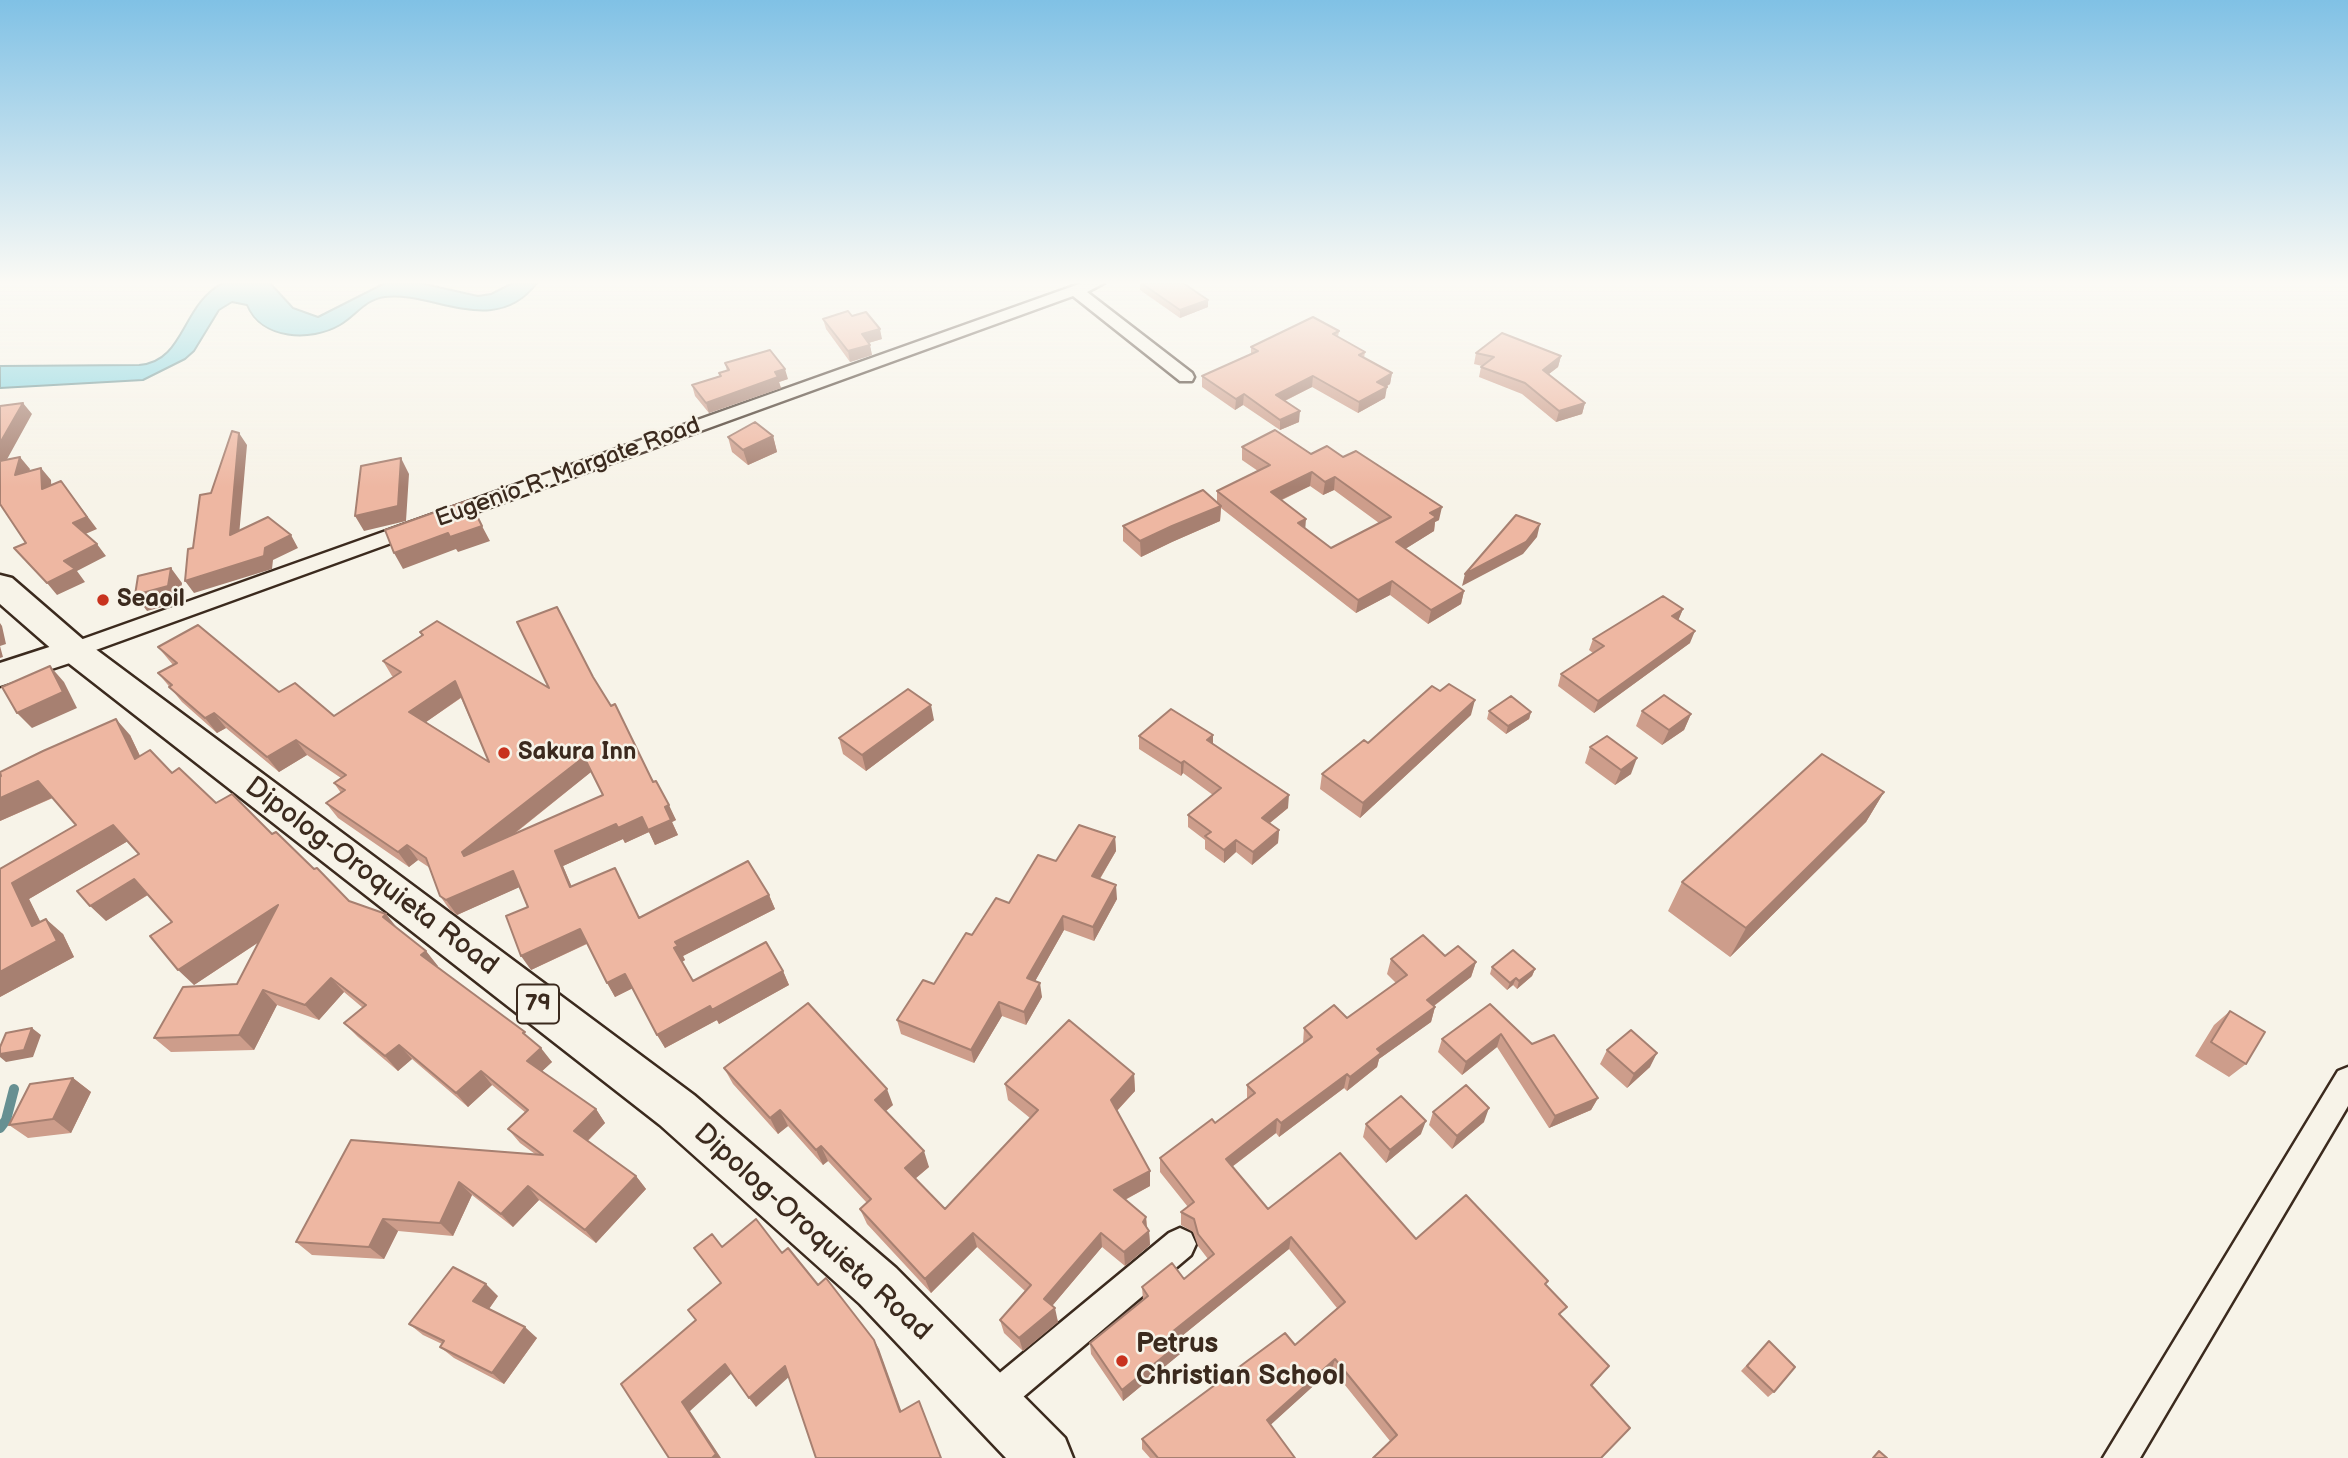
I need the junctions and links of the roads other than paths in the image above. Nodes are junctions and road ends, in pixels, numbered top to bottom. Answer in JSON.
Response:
{"nodes":[{"id":1,"x":905,"y":351,"type":"edge"},
{"id":2,"x":1153,"y":351,"type":"edge"},
{"id":3,"x":1186,"y":377,"type":"dead end"},
{"id":4,"x":0,"y":586,"type":"edge"},
{"id":5,"x":74,"y":650,"type":"junction"},
{"id":6,"x":0,"y":675,"type":"edge"},
{"id":7,"x":2348,"y":1080,"type":"edge"},
{"id":8,"x":1180,"y":1244,"type":"dead end"},
{"id":9,"x":991,"y":1402,"type":"junction"},
{"id":10,"x":1045,"y":1458,"type":"edge"},
{"id":11,"x":2120,"y":1458,"type":"edge"}],
"edges":[{"from":1,"to":5,"type":"street","name":"Eugenio R. Margate Road"},
{"from":2,"to":3,"type":"street"},
{"from":4,"to":5,"type":"main road","name":"Dipolog-Oroquieta Road","number":"79"},
{"from":5,"to":6,"type":"street","name":"Eugenio R. Margate Road"},
{"from":5,"to":9,"type":"main road","name":"Dipolog-Oroquieta Road","number":"79"},
{"from":7,"to":11,"type":"street"},
{"from":8,"to":9,"type":"street"},
{"from":9,"to":10,"type":"main road","name":"Dipolog-Oroquieta Road","number":"79"}]}
